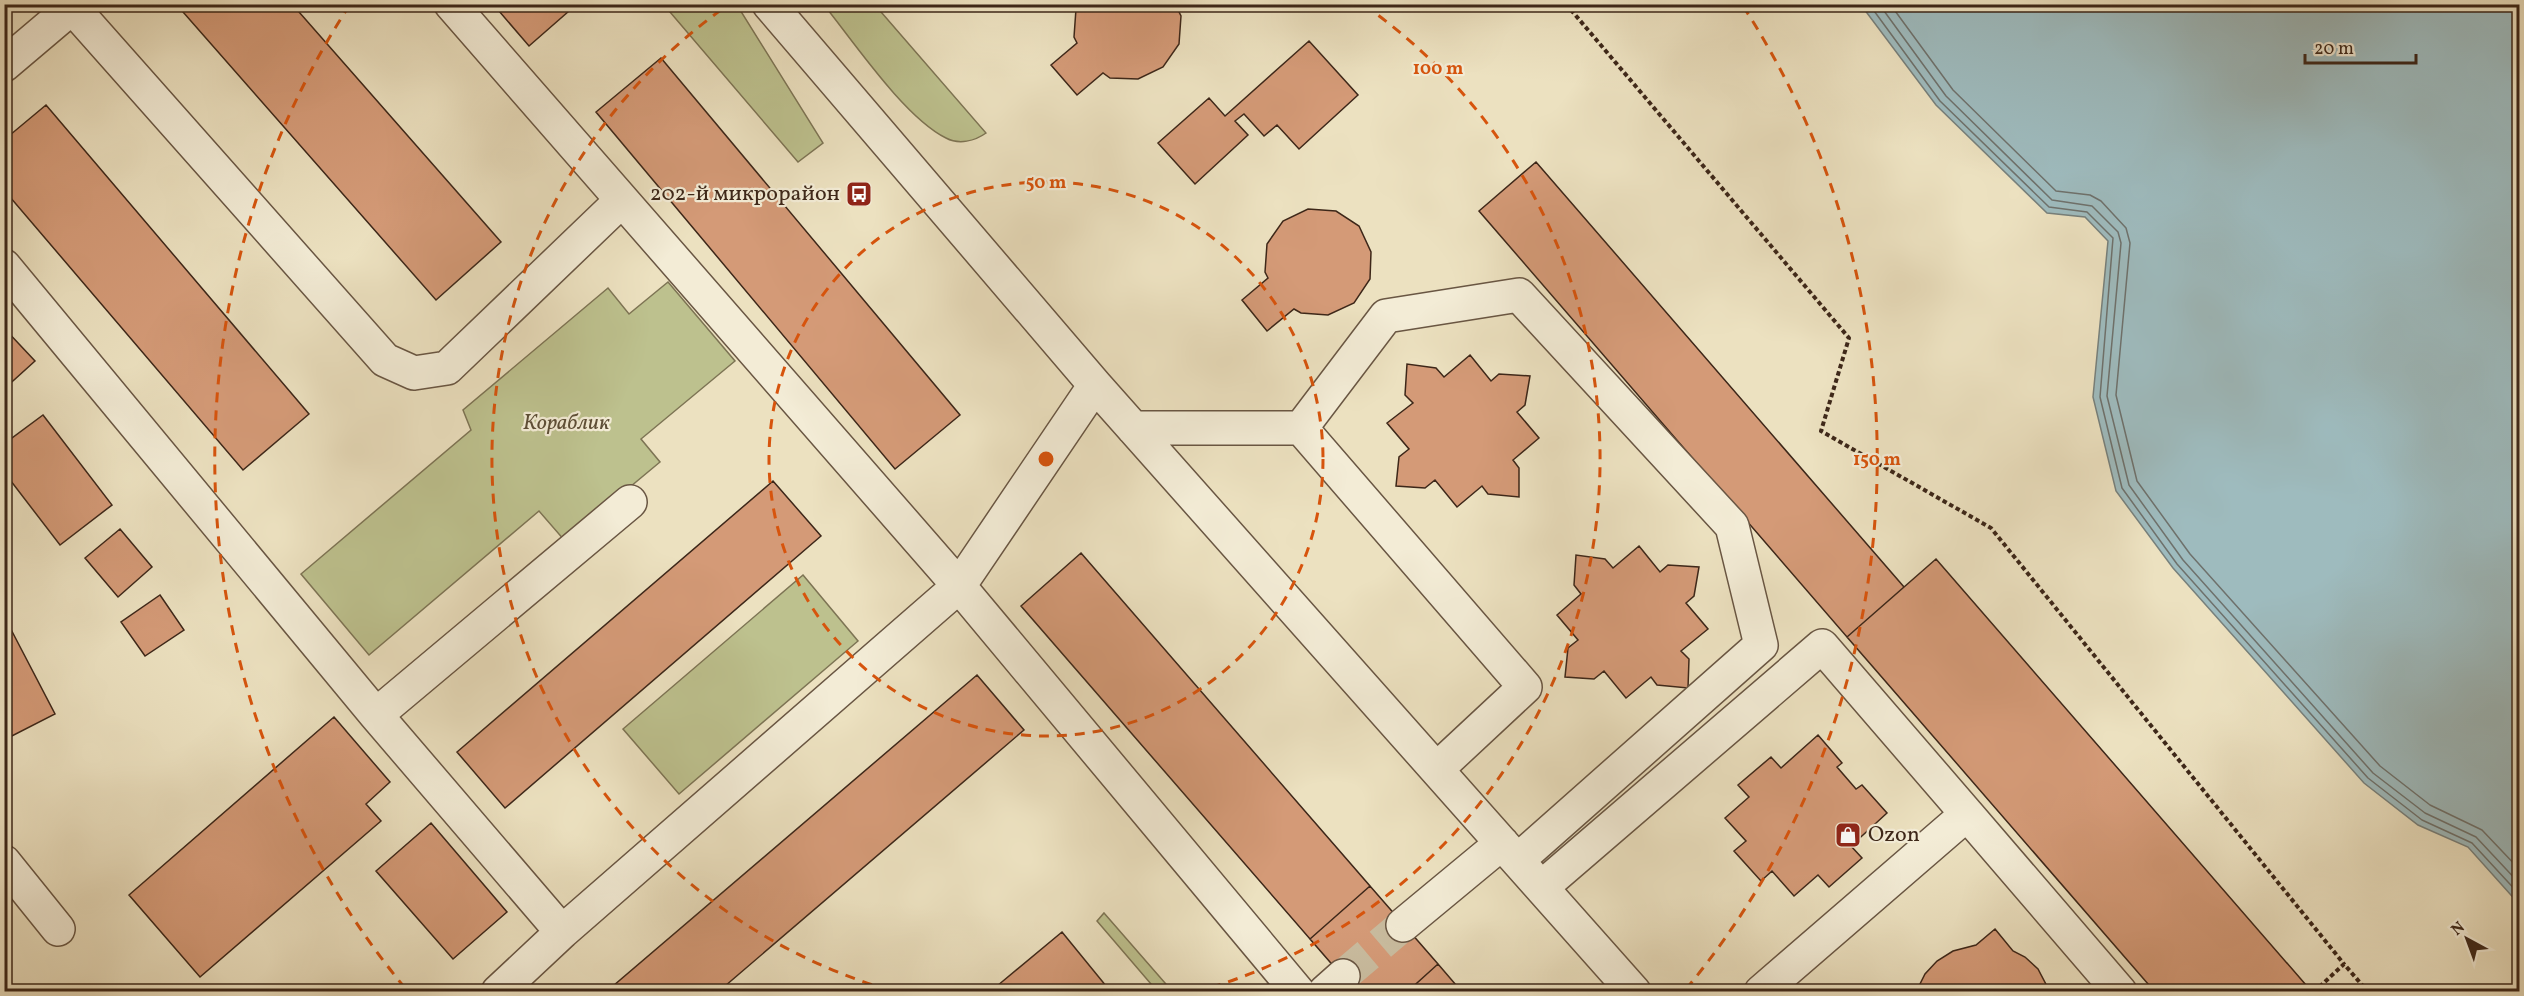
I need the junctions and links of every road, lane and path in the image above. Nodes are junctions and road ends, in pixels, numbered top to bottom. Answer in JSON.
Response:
{"nodes":[{"id":1,"x":451,"y":4,"type":"edge"},
{"id":2,"x":769,"y":4,"type":"edge"},
{"id":3,"x":1566,"y":4,"type":"edge"},
{"id":4,"x":74,"y":6,"type":"edge"},
{"id":5,"x":4,"y":64,"type":"edge"},
{"id":6,"x":621,"y":201,"type":"junction"},
{"id":7,"x":4,"y":266,"type":"edge"},
{"id":8,"x":1095,"y":385,"type":"junction"},
{"id":9,"x":1133,"y":428,"type":"junction"},
{"id":10,"x":1301,"y":428,"type":"junction"},
{"id":11,"x":630,"y":502,"type":"dead end"},
{"id":12,"x":959,"y":586,"type":"junction"},
{"id":13,"x":376,"y":715,"type":"junction"},
{"id":14,"x":1437,"y":769,"type":"junction"},
{"id":15,"x":1967,"y":814,"type":"junction"},
{"id":16,"x":1510,"y":851,"type":"junction"},
{"id":17,"x":4,"y":862,"type":"edge"},
{"id":18,"x":1542,"y":887,"type":"junction"},
{"id":19,"x":1403,"y":925,"type":"tunnel mouth"},
{"id":20,"x":58,"y":929,"type":"dead end"},
{"id":21,"x":562,"y":932,"type":"junction"},
{"id":22,"x":2344,"y":964,"type":"junction"},
{"id":23,"x":498,"y":992,"type":"edge"},
{"id":24,"x":1299,"y":992,"type":"edge"},
{"id":25,"x":1634,"y":992,"type":"edge"},
{"id":26,"x":1761,"y":992,"type":"edge"},
{"id":27,"x":2120,"y":992,"type":"edge"},
{"id":28,"x":2314,"y":992,"type":"edge"},
{"id":29,"x":2368,"y":992,"type":"edge"}],
"edges":[{"from":1,"to":6,"type":"street"},
{"from":2,"to":8,"type":"street"},
{"from":3,"to":22,"type":"path"},
{"from":4,"to":5,"type":"street"},
{"from":4,"to":6,"type":"street"},
{"from":6,"to":12,"type":"street"},
{"from":7,"to":13,"type":"street"},
{"from":8,"to":9,"type":"street"},
{"from":8,"to":12,"type":"street"},
{"from":9,"to":10,"type":"street"},
{"from":9,"to":14,"type":"street"},
{"from":10,"to":14,"type":"street"},
{"from":10,"to":16,"type":"street"},
{"from":11,"to":13,"type":"street"},
{"from":12,"to":21,"type":"street"},
{"from":12,"to":24,"type":"street"},
{"from":13,"to":21,"type":"street"},
{"from":14,"to":16,"type":"street"},
{"from":15,"to":18,"type":"street"},
{"from":15,"to":26,"type":"street"},
{"from":15,"to":27,"type":"street"},
{"from":16,"to":18,"type":"street"},
{"from":16,"to":19,"type":"street"},
{"from":17,"to":20,"type":"street"},
{"from":18,"to":25,"type":"street"},
{"from":21,"to":23,"type":"street"},
{"from":22,"to":28,"type":"path"},
{"from":22,"to":29,"type":"path"}]}
